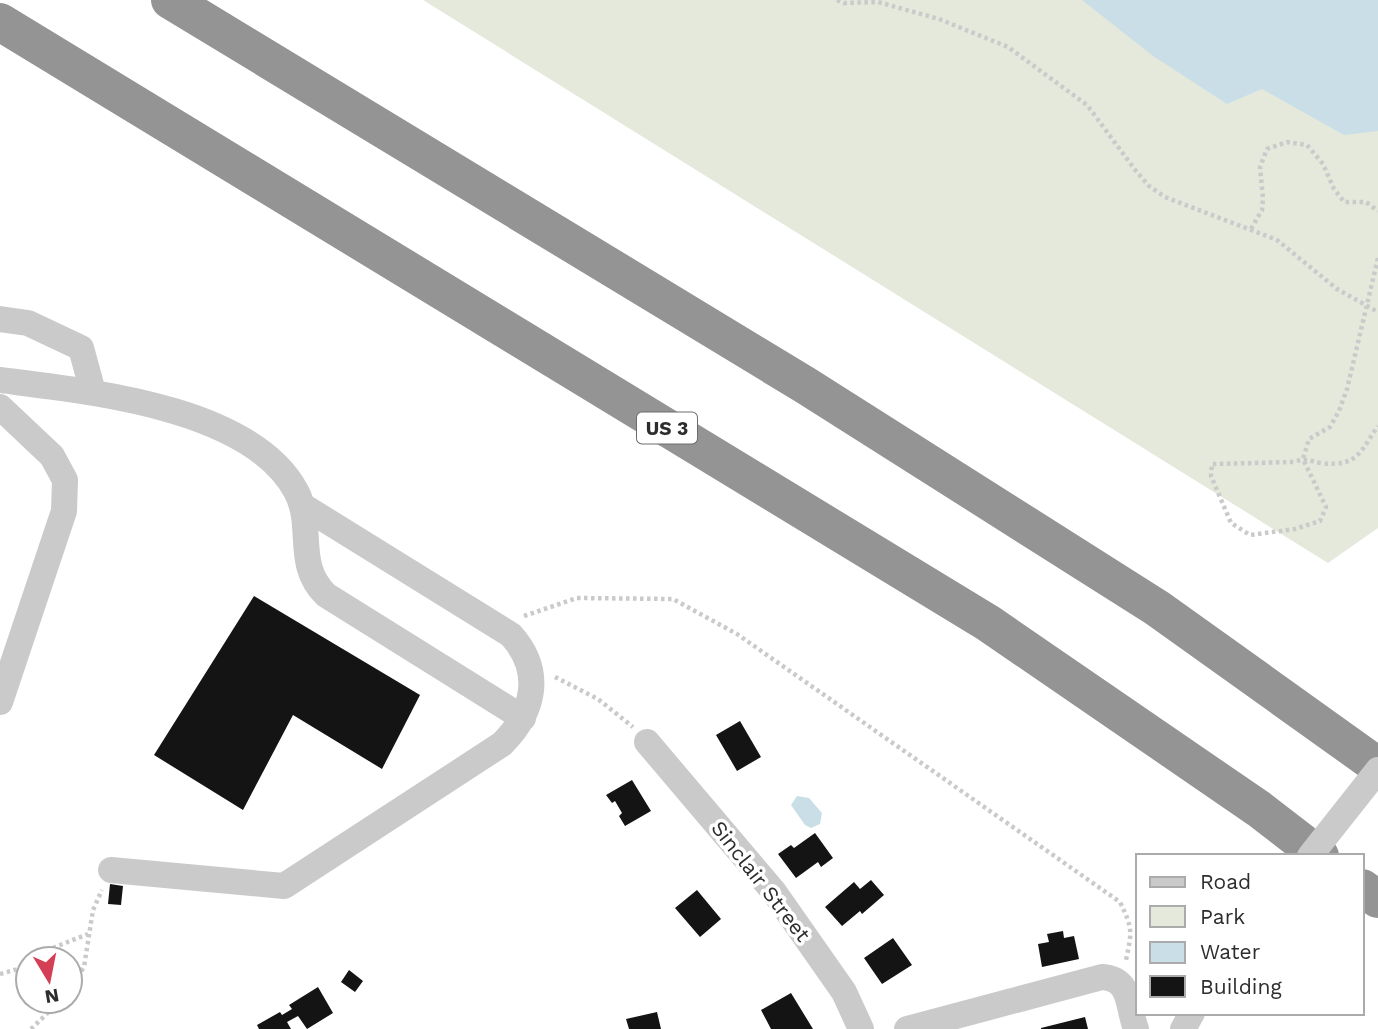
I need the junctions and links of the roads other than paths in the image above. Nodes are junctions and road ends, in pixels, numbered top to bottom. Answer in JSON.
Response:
{"nodes":[{"id":1,"x":170,"y":0,"type":"edge"},
{"id":2,"x":0,"y":22,"type":"edge"},
{"id":3,"x":0,"y":318,"type":"edge"},
{"id":4,"x":0,"y":380,"type":"edge"},
{"id":5,"x":93,"y":392,"type":"junction"},
{"id":6,"x":0,"y":407,"type":"edge"},
{"id":7,"x":303,"y":506,"type":"junction"},
{"id":8,"x":0,"y":702,"type":"edge"},
{"id":9,"x":523,"y":718,"type":"junction"},
{"id":10,"x":646,"y":742,"type":"dead end"},
{"id":11,"x":1378,"y":768,"type":"edge"},
{"id":12,"x":1312,"y":854,"type":"edge"},
{"id":13,"x":1317,"y":854,"type":"edge"},
{"id":14,"x":111,"y":870,"type":"road end"},
{"id":15,"x":861,"y":1029,"type":"edge"},
{"id":16,"x":907,"y":1029,"type":"edge"},
{"id":17,"x":1136,"y":1029,"type":"edge"}],
"edges":[{"from":1,"to":11,"type":"highway"},
{"from":2,"to":13,"type":"highway","number":"US 3"},
{"from":3,"to":5,"type":"street"},
{"from":4,"to":5,"type":"street"},
{"from":5,"to":7,"type":"street"},
{"from":6,"to":8,"type":"street"},
{"from":7,"to":9,"type":"street"},
{"from":7,"to":9,"type":"street"},
{"from":9,"to":14,"type":"street"},
{"from":10,"to":15,"type":"street","name":"Sinclair Street"},
{"from":11,"to":12,"type":"street","bridge":true},
{"from":16,"to":17,"type":"street"}]}
